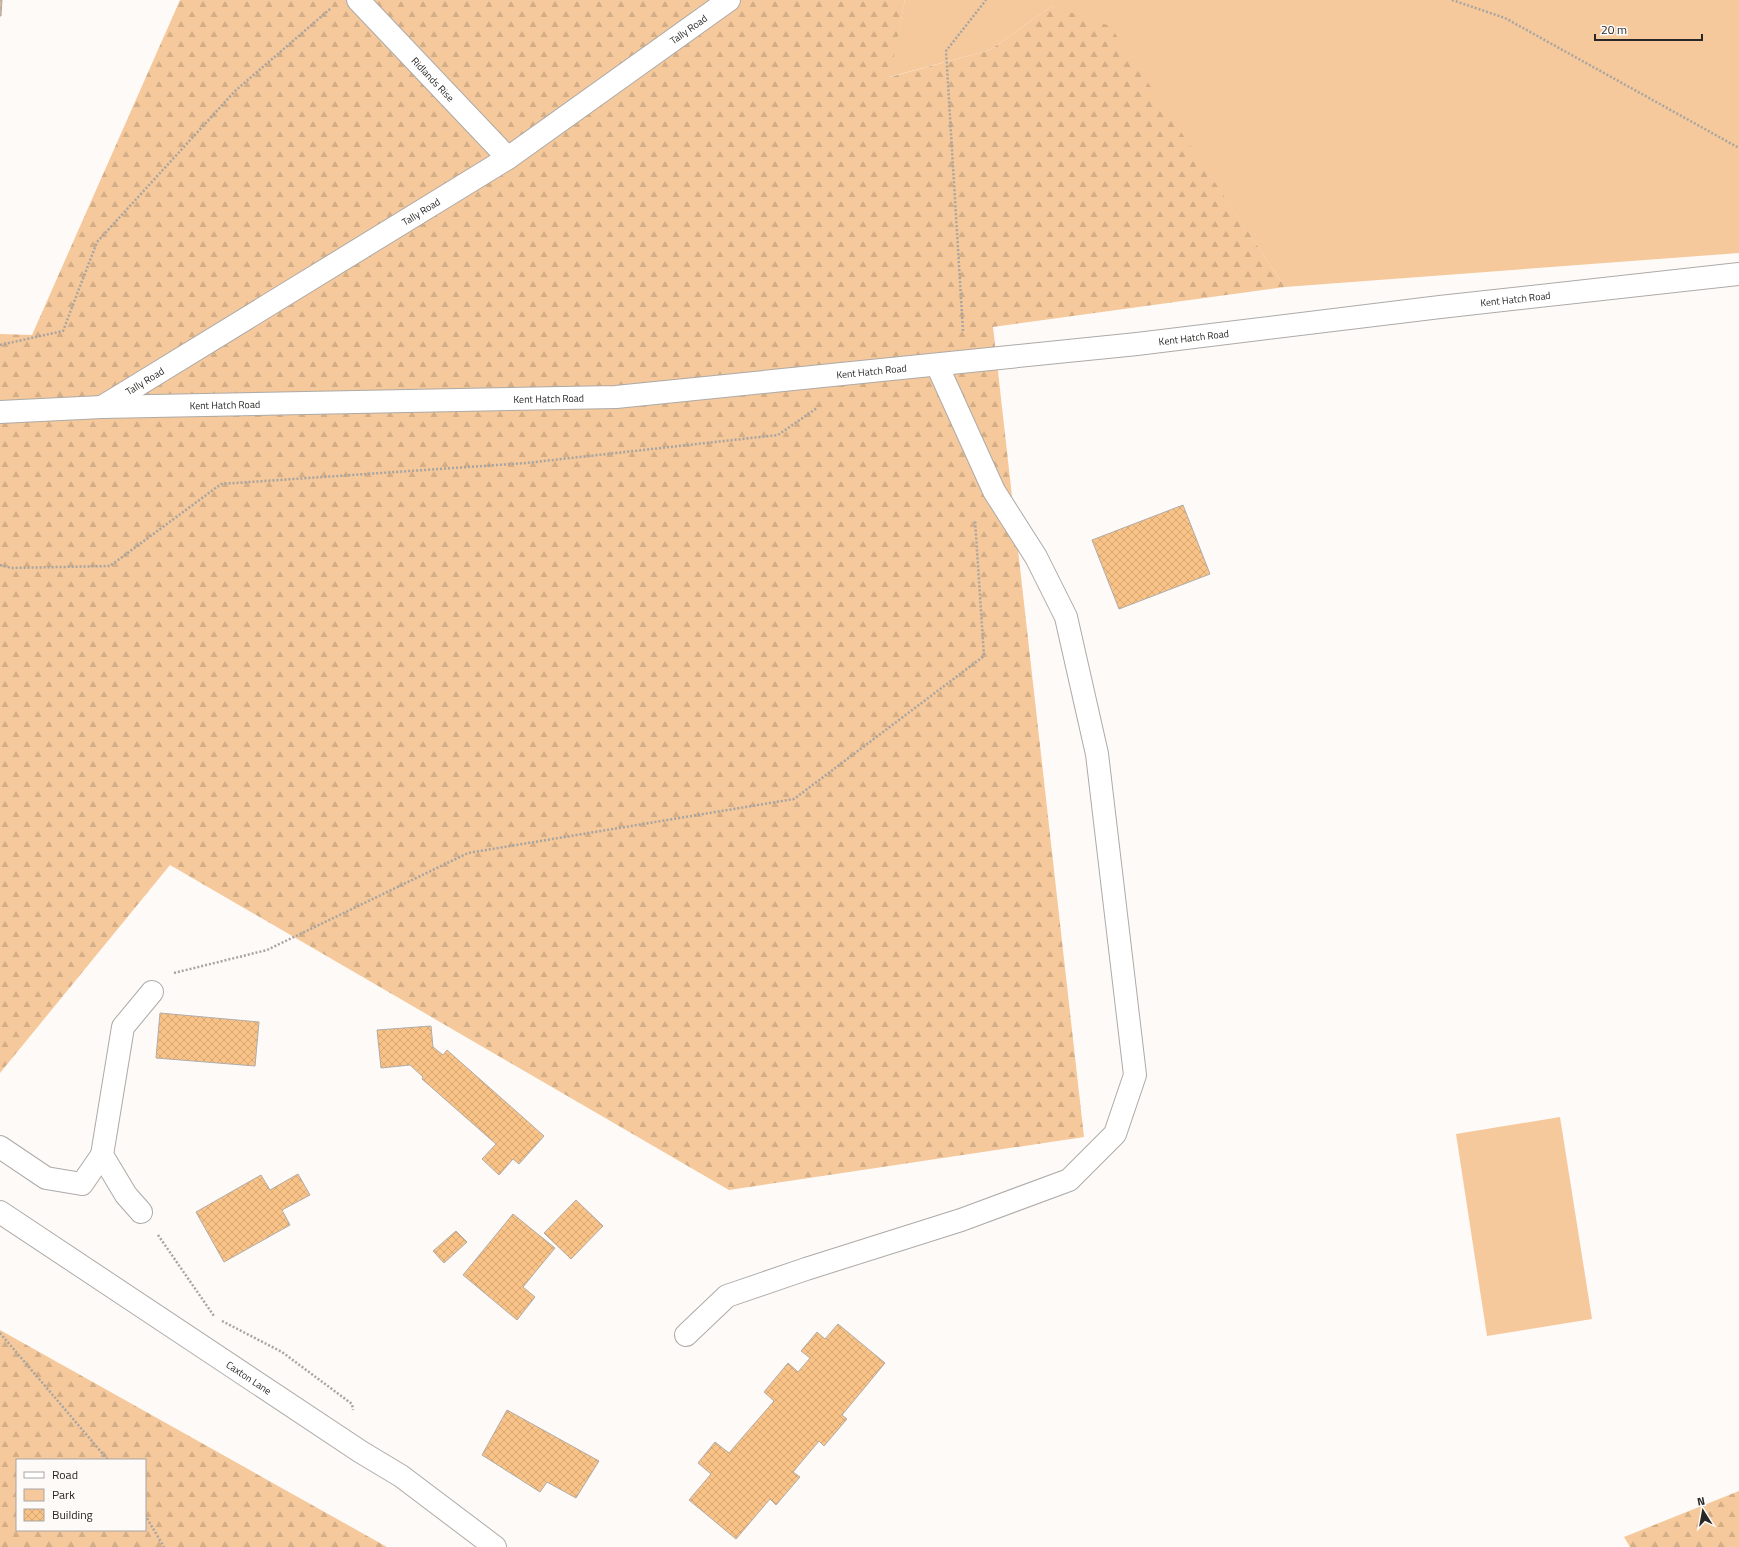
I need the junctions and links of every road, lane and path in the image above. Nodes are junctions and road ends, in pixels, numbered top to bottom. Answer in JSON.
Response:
{"nodes":[{"id":1,"x":358,"y":0,"type":"edge"},
{"id":2,"x":730,"y":0,"type":"edge"},
{"id":3,"x":986,"y":0,"type":"edge"},
{"id":4,"x":1452,"y":0,"type":"edge"},
{"id":5,"x":334,"y":5,"type":"dead end"},
{"id":6,"x":1739,"y":148,"type":"edge"},
{"id":7,"x":508,"y":158,"type":"junction"},
{"id":8,"x":1739,"y":274,"type":"edge"},
{"id":9,"x":0,"y":346,"type":"edge"},
{"id":10,"x":965,"y":362,"type":"junction"},
{"id":11,"x":938,"y":364,"type":"junction"},
{"id":12,"x":102,"y":408,"type":"junction"},
{"id":13,"x":818,"y":408,"type":"dead end"},
{"id":14,"x":0,"y":412,"type":"edge"},
{"id":15,"x":975,"y":516,"type":"dead end"},
{"id":16,"x":0,"y":565,"type":"edge"},
{"id":17,"x":152,"y":992,"type":"joint"},
{"id":18,"x":0,"y":1147,"type":"edge"},
{"id":19,"x":102,"y":1155,"type":"junction"},
{"id":20,"x":0,"y":1212,"type":"edge"},
{"id":21,"x":141,"y":1212,"type":"joint"},
{"id":22,"x":0,"y":1333,"type":"edge"},
{"id":23,"x":686,"y":1335,"type":"dead end"},
{"id":24,"x":361,"y":1452,"type":"junction"},
{"id":25,"x":107,"y":1459,"type":"edge"},
{"id":26,"x":146,"y":1517,"type":"edge"},
{"id":27,"x":164,"y":1547,"type":"edge"},
{"id":28,"x":495,"y":1547,"type":"edge"}],
"edges":[{"from":1,"to":7,"type":"street","name":"Ridlands Rise"},
{"from":2,"to":7,"type":"street","name":"Tally Road"},
{"from":3,"to":10,"type":"path"},
{"from":4,"to":6,"type":"path"},
{"from":5,"to":9,"type":"path"},
{"from":7,"to":12,"type":"street","name":"Tally Road"},
{"from":8,"to":10,"type":"street","name":"Kent Hatch Road"},
{"from":10,"to":11,"type":"street","name":"Kent Hatch Road"},
{"from":11,"to":12,"type":"street","name":"Kent Hatch Road"},
{"from":11,"to":23,"type":"street"},
{"from":12,"to":14,"type":"street","name":"Kent Hatch Road"},
{"from":13,"to":16,"type":"path"},
{"from":15,"to":17,"type":"path"},
{"from":17,"to":19,"type":"street"},
{"from":18,"to":19,"type":"street"},
{"from":19,"to":21,"type":"street"},
{"from":20,"to":24,"type":"street","name":"Caxton Lane"},
{"from":21,"to":24,"type":"path"},
{"from":22,"to":25,"type":"path"},
{"from":24,"to":28,"type":"street","name":"Caxton Lane"},
{"from":26,"to":27,"type":"path"}]}
